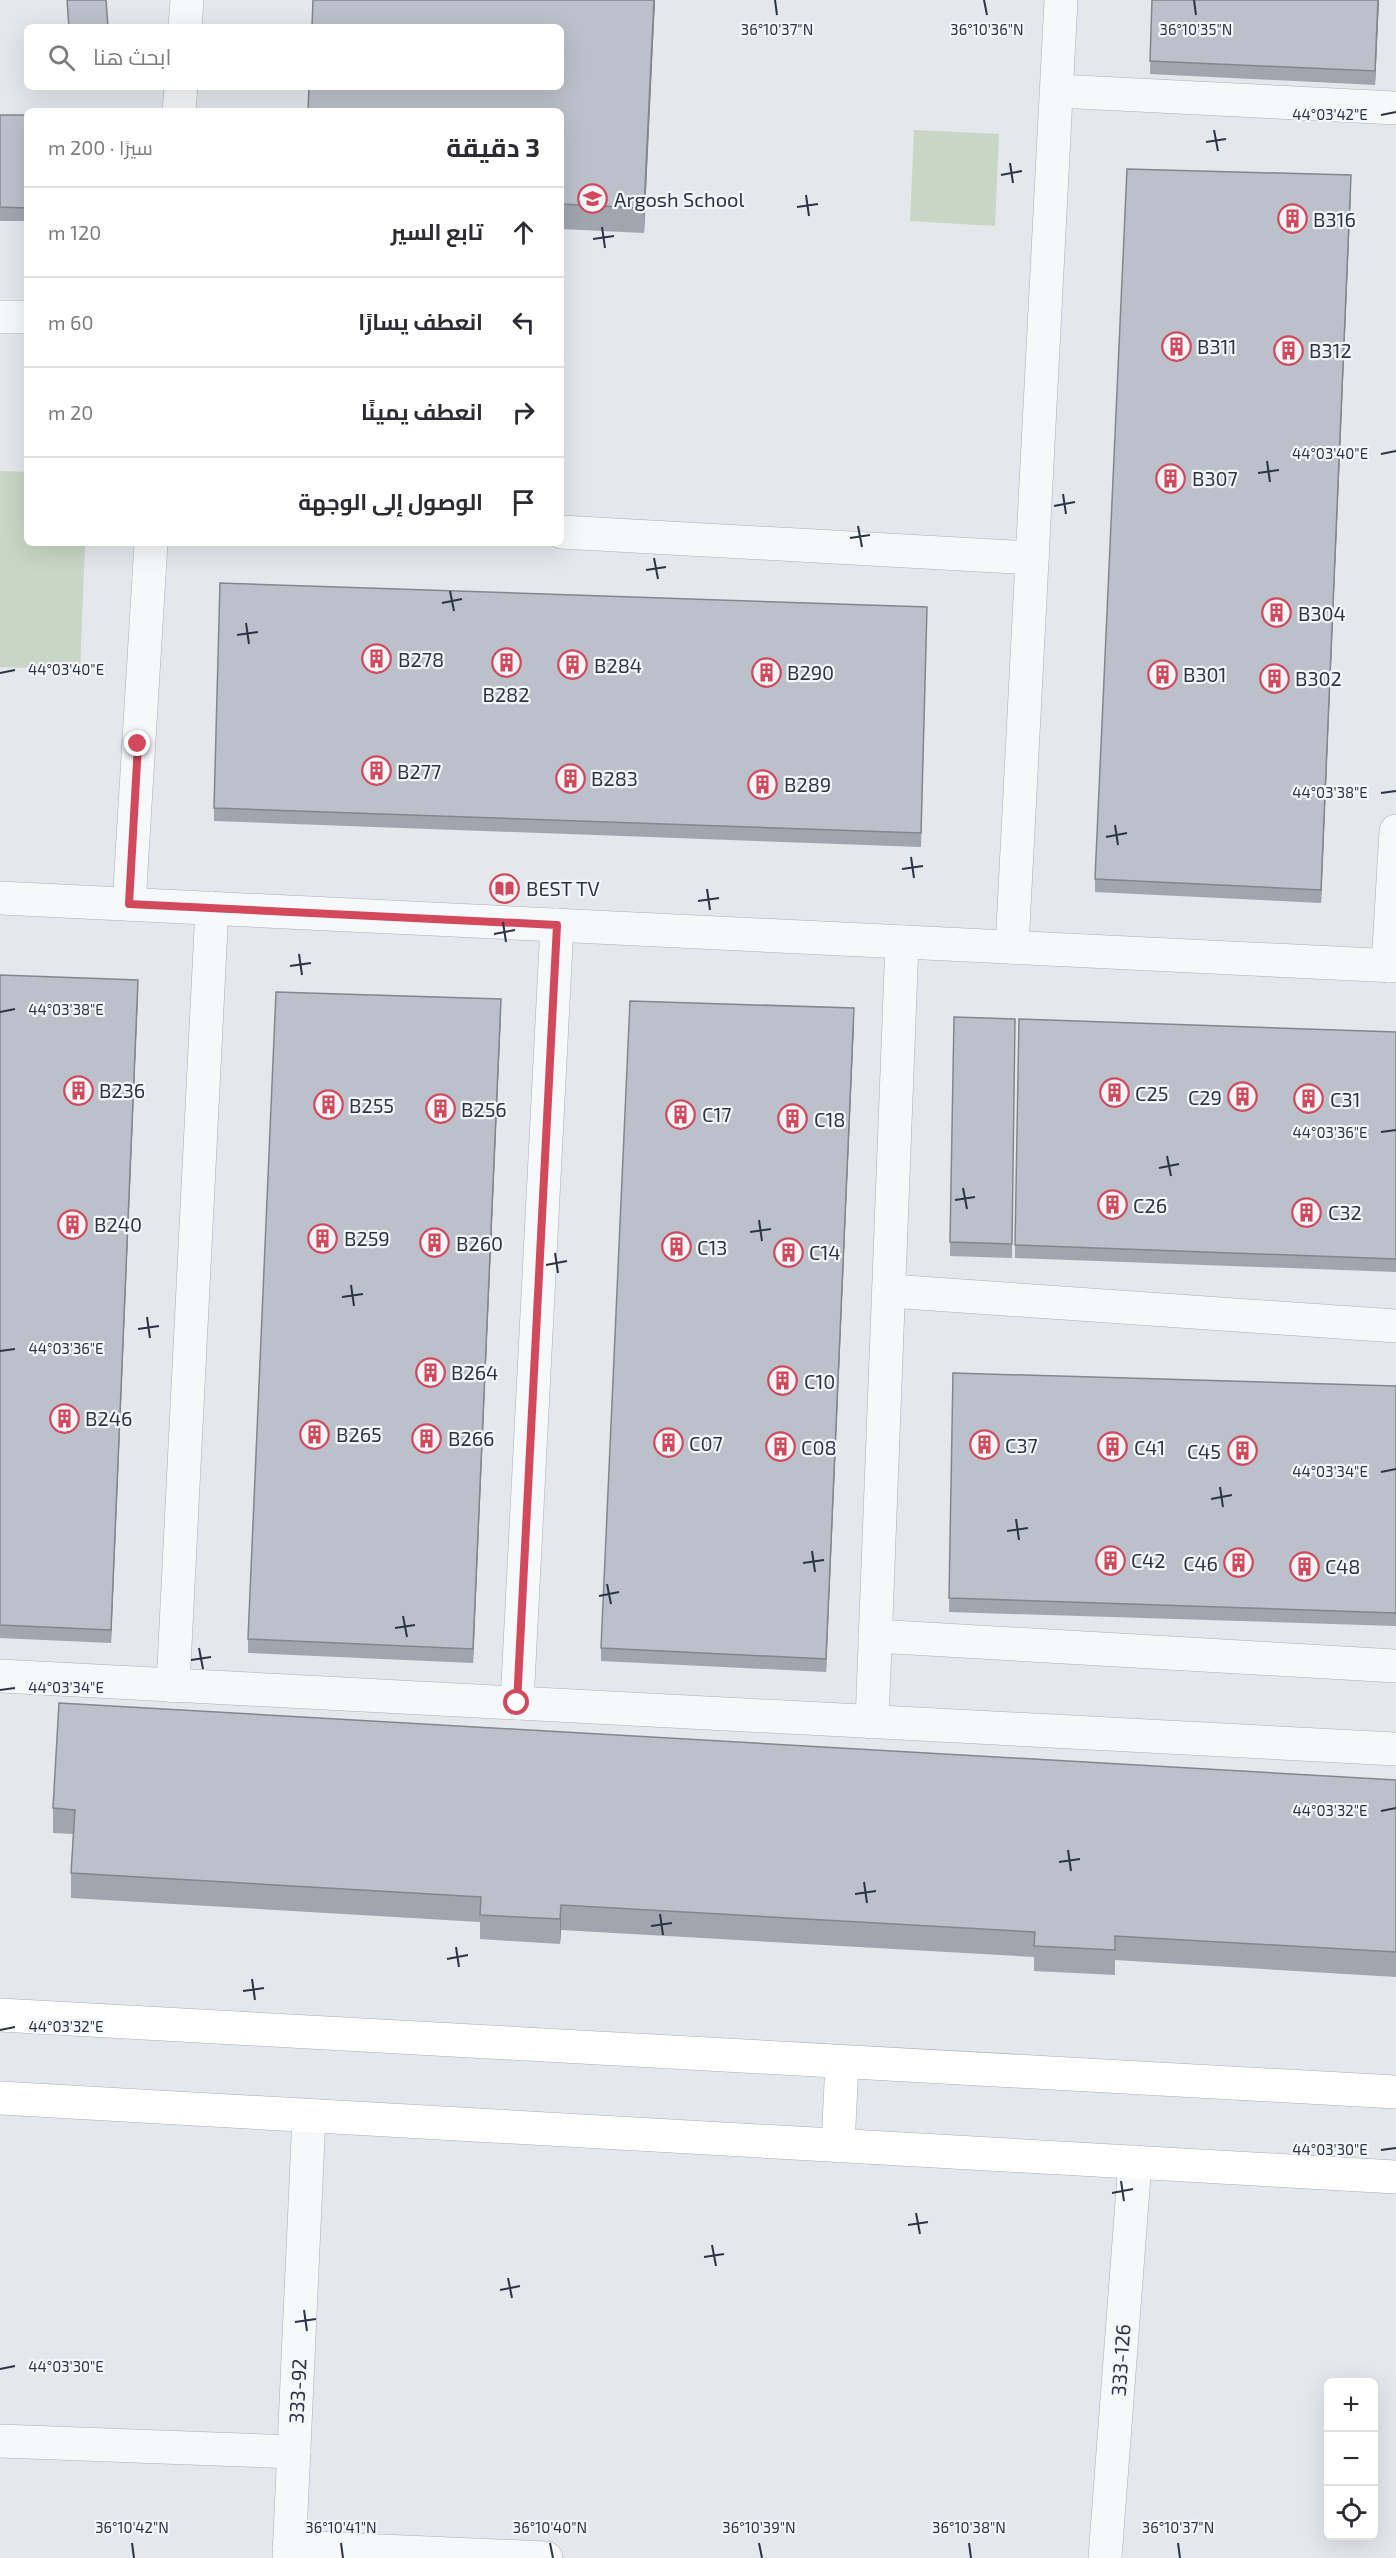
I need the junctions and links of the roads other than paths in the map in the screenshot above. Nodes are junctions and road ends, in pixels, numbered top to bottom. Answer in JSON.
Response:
{"nodes":[{"id":1,"x":187,"y":0,"type":"edge"},
{"id":2,"x":1061,"y":0,"type":"edge"},
{"id":3,"x":185,"y":24,"type":"edge"},
{"id":4,"x":181,"y":90,"type":"edge"},
{"id":5,"x":1058,"y":91,"type":"junction"},
{"id":6,"x":179,"y":108,"type":"edge"},
{"id":7,"x":1396,"y":108,"type":"edge"},
{"id":8,"x":0,"y":317,"type":"edge"},
{"id":9,"x":24,"y":317,"type":"edge"},
{"id":10,"x":564,"y":532,"type":"edge"},
{"id":11,"x":150,"y":546,"type":"edge"},
{"id":12,"x":1032,"y":558,"type":"junction"},
{"id":13,"x":1396,"y":831,"type":"edge"},
{"id":14,"x":0,"y":898,"type":"edge"},
{"id":15,"x":129,"y":904,"type":"junction"},
{"id":16,"x":212,"y":908,"type":"junction"},
{"id":17,"x":557,"y":925,"type":"junction"},
{"id":18,"x":902,"y":942,"type":"junction"},
{"id":19,"x":1012,"y":947,"type":"junction"},
{"id":20,"x":1392,"y":966,"type":"edge"},
{"id":21,"x":890,"y":1291,"type":"junction"},
{"id":22,"x":1396,"y":1326,"type":"edge"},
{"id":23,"x":875,"y":1636,"type":"junction"},
{"id":24,"x":1396,"y":1666,"type":"edge"},
{"id":25,"x":0,"y":1676,"type":"edge"},
{"id":26,"x":173,"y":1686,"type":"junction"},
{"id":27,"x":517,"y":1703,"type":"junction"},
{"id":28,"x":872,"y":1722,"type":"junction"},
{"id":29,"x":1396,"y":1749,"type":"edge"},
{"id":30,"x":0,"y":2015,"type":"edge"},
{"id":31,"x":842,"y":2062,"type":"junction"},
{"id":32,"x":1396,"y":2092,"type":"edge"},
{"id":33,"x":0,"y":2098,"type":"edge"},
{"id":34,"x":309,"y":2115,"type":"junction"},
{"id":35,"x":838,"y":2146,"type":"junction"},
{"id":36,"x":1135,"y":2163,"type":"junction"},
{"id":37,"x":1396,"y":2177,"type":"edge"},
{"id":38,"x":0,"y":2441,"type":"edge"},
{"id":39,"x":294,"y":2452,"type":"junction"},
{"id":40,"x":289,"y":2553,"type":"edge"},
{"id":41,"x":546,"y":2558,"type":"edge"},
{"id":42,"x":1105,"y":2558,"type":"edge"}],
"edges":[{"from":1,"to":3,"type":"street"},
{"from":2,"to":5,"type":"street"},
{"from":4,"to":6,"type":"street"},
{"from":5,"to":7,"type":"street"},
{"from":5,"to":12,"type":"street"},
{"from":8,"to":9,"type":"street"},
{"from":10,"to":12,"type":"street"},
{"from":11,"to":15,"type":"street"},
{"from":12,"to":19,"type":"street"},
{"from":13,"to":20,"type":"street"},
{"from":14,"to":15,"type":"street"},
{"from":15,"to":16,"type":"street"},
{"from":16,"to":17,"type":"street"},
{"from":16,"to":26,"type":"street"},
{"from":17,"to":18,"type":"street"},
{"from":17,"to":27,"type":"street"},
{"from":18,"to":19,"type":"street"},
{"from":18,"to":21,"type":"street"},
{"from":19,"to":20,"type":"street"},
{"from":21,"to":22,"type":"street"},
{"from":21,"to":23,"type":"street"},
{"from":23,"to":24,"type":"street"},
{"from":23,"to":28,"type":"street"},
{"from":25,"to":26,"type":"street"},
{"from":26,"to":27,"type":"street"},
{"from":27,"to":28,"type":"street"},
{"from":28,"to":29,"type":"street"},
{"from":30,"to":31,"type":"main road"},
{"from":31,"to":32,"type":"main road"},
{"from":31,"to":35,"type":"main road"},
{"from":33,"to":34,"type":"main road"},
{"from":34,"to":35,"type":"main road"},
{"from":34,"to":39,"type":"street","name":"333-92"},
{"from":35,"to":36,"type":"main road"},
{"from":36,"to":37,"type":"main road"},
{"from":36,"to":42,"type":"street","name":"333-126"},
{"from":38,"to":39,"type":"street"},
{"from":39,"to":40,"type":"street","name":"333-92"},
{"from":40,"to":41,"type":"street"}]}
